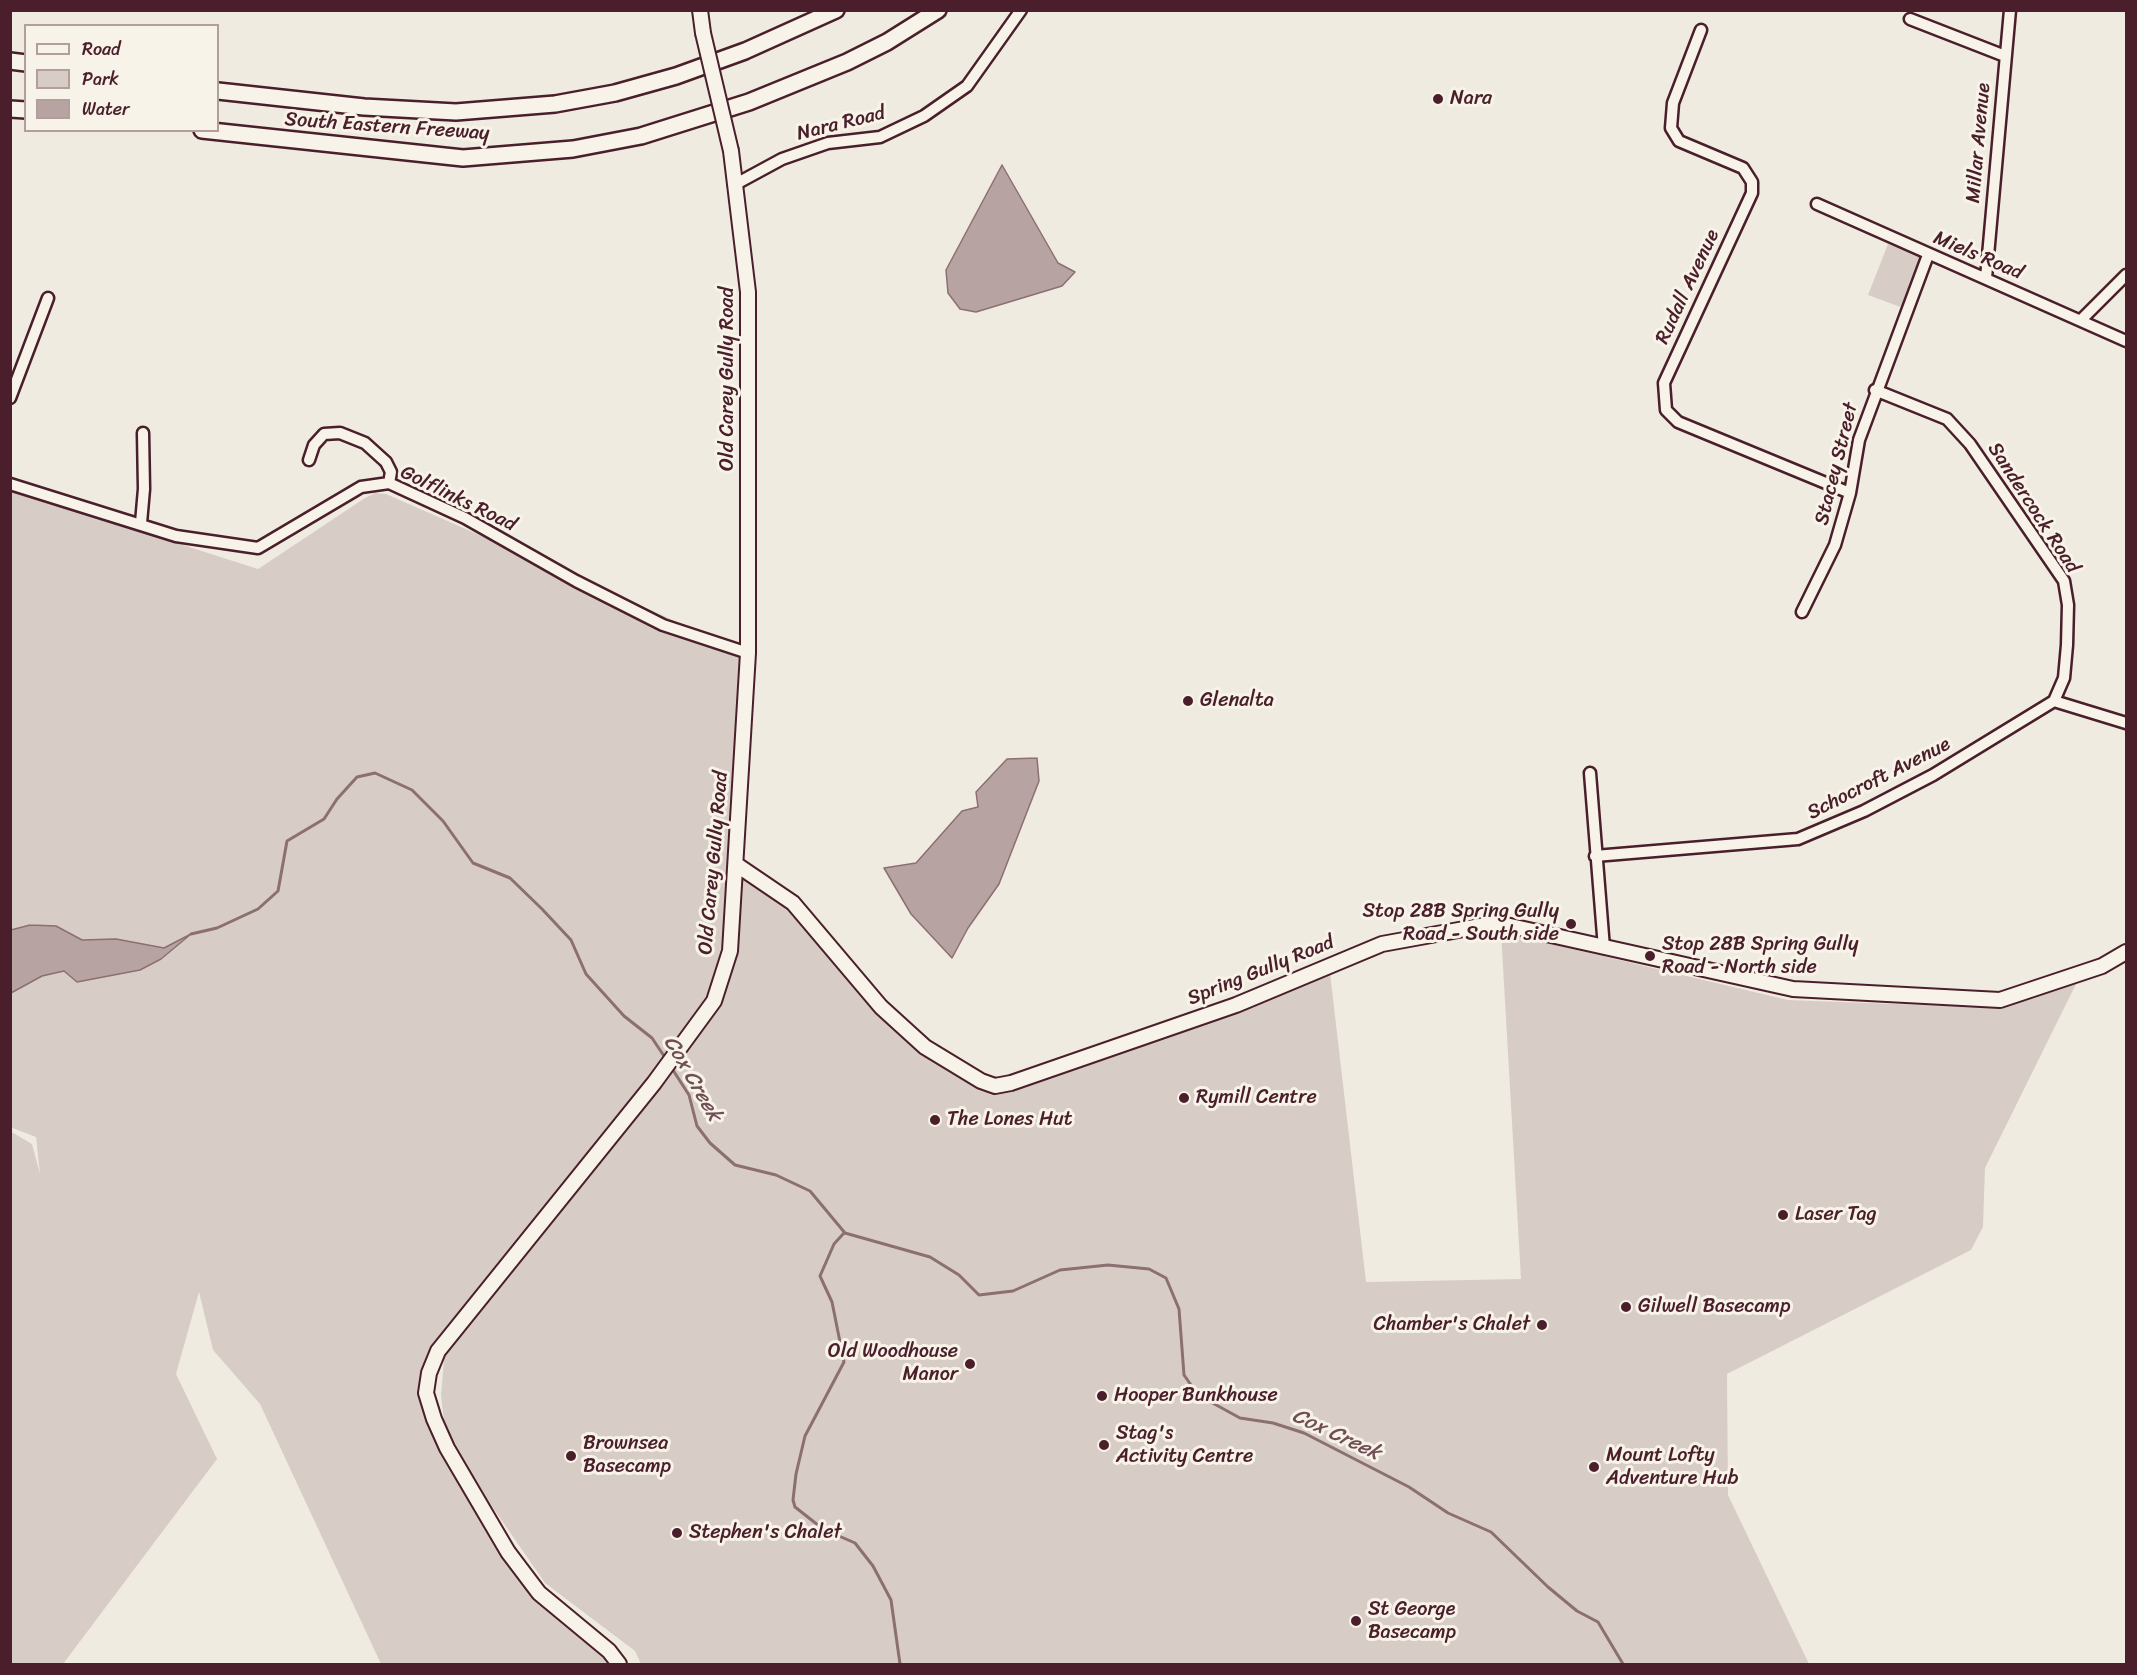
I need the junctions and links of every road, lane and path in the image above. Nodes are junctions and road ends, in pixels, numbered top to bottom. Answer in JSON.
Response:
{"nodes":[{"id":1,"x":700,"y":10,"type":"edge"},
{"id":2,"x":836,"y":10,"type":"edge"},
{"id":3,"x":938,"y":10,"type":"edge"},
{"id":4,"x":1020,"y":10,"type":"edge"},
{"id":5,"x":2010,"y":10,"type":"edge"},
{"id":6,"x":1910,"y":19,"type":"dead end"},
{"id":7,"x":1701,"y":30,"type":"dead end"},
{"id":8,"x":2005,"y":56,"type":"junction"},
{"id":9,"x":219,"y":91,"type":"edge"},
{"id":10,"x":219,"y":132,"type":"edge"},
{"id":11,"x":734,"y":185,"type":"junction"},
{"id":12,"x":1816,"y":204,"type":"dead end"},
{"id":13,"x":1928,"y":255,"type":"junction"},
{"id":14,"x":2127,"y":275,"type":"edge"},
{"id":15,"x":1986,"y":278,"type":"junction"},
{"id":16,"x":48,"y":298,"type":"dead end"},
{"id":17,"x":2081,"y":320,"type":"junction"},
{"id":18,"x":2127,"y":341,"type":"edge"},
{"id":19,"x":1875,"y":390,"type":"junction"},
{"id":20,"x":10,"y":398,"type":"edge"},
{"id":21,"x":143,"y":433,"type":"dead end"},
{"id":22,"x":309,"y":460,"type":"dead end"},
{"id":23,"x":388,"y":483,"type":"junction"},
{"id":24,"x":10,"y":484,"type":"edge"},
{"id":25,"x":1850,"y":493,"type":"junction"},
{"id":26,"x":141,"y":523,"type":"junction"},
{"id":27,"x":1802,"y":612,"type":"dead end"},
{"id":28,"x":748,"y":653,"type":"junction"},
{"id":29,"x":2054,"y":701,"type":"junction"},
{"id":30,"x":2127,"y":723,"type":"edge"},
{"id":31,"x":1590,"y":774,"type":"dead end"},
{"id":32,"x":1595,"y":856,"type":"junction"},
{"id":33,"x":737,"y":865,"type":"junction"},
{"id":34,"x":1604,"y":948,"type":"junction"},
{"id":35,"x":2127,"y":952,"type":"edge"},
{"id":36,"x":619,"y":1665,"type":"edge"}],
"edges":[{"from":1,"to":11,"type":"main road","name":"Old Carey Gully Road","bridge":true},
{"from":2,"to":9,"type":"highway","name":"South Eastern Freeway"},
{"from":3,"to":10,"type":"highway","name":"South Eastern Freeway"},
{"from":4,"to":11,"type":"street","name":"Nara Road"},
{"from":5,"to":8,"type":"street","name":"Millar Avenue"},
{"from":6,"to":8,"type":"street"},
{"from":7,"to":25,"type":"street","name":"Rudall Avenue"},
{"from":8,"to":15,"type":"street","name":"Millar Avenue"},
{"from":11,"to":28,"type":"main road","name":"Old Carey Gully Road"},
{"from":12,"to":13,"type":"street","name":"Miels Road"},
{"from":13,"to":15,"type":"street","name":"Miels Road"},
{"from":13,"to":19,"type":"street","name":"Stacey Street"},
{"from":14,"to":17,"type":"street"},
{"from":15,"to":17,"type":"street","name":"Miels Road"},
{"from":16,"to":20,"type":"street"},
{"from":17,"to":18,"type":"street","name":"Miels Road"},
{"from":19,"to":25,"type":"street","name":"Stacey Street"},
{"from":19,"to":29,"type":"street","name":"Sandercock Road"},
{"from":21,"to":26,"type":"street"},
{"from":22,"to":23,"type":"street"},
{"from":23,"to":26,"type":"street","name":"Golflinks Road"},
{"from":23,"to":28,"type":"street","name":"Golflinks Road"},
{"from":24,"to":26,"type":"street","name":"Golflinks Road"},
{"from":25,"to":27,"type":"street","name":"Stacey Street"},
{"from":28,"to":33,"type":"main road","name":"Old Carey Gully Road"},
{"from":29,"to":30,"type":"street"},
{"from":29,"to":32,"type":"street","name":"Schocroft Avenue"},
{"from":31,"to":32,"type":"street"},
{"from":32,"to":34,"type":"street"},
{"from":33,"to":34,"type":"main road","name":"Spring Gully Road"},
{"from":33,"to":36,"type":"main road","name":"Old Carey Gully Road"},
{"from":34,"to":35,"type":"main road","name":"Spring Gully Road"}]}
